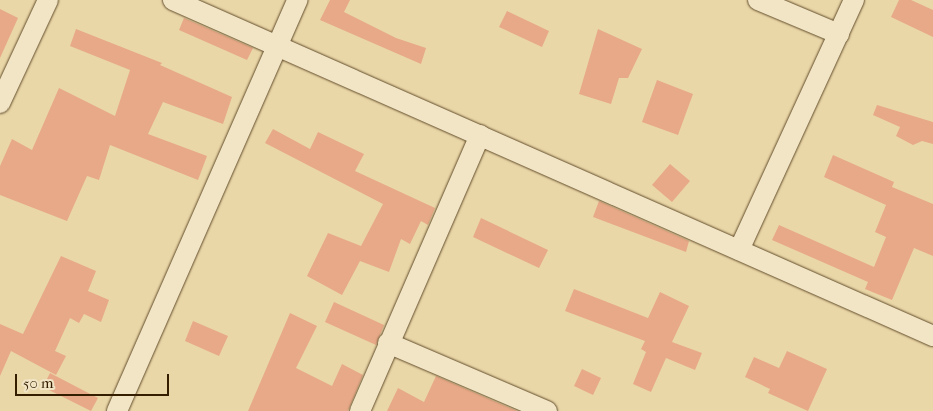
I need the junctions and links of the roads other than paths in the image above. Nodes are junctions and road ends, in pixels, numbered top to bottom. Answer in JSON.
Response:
{"nodes":[{"id":1,"x":48,"y":0,"type":"edge"},
{"id":2,"x":173,"y":0,"type":"edge"},
{"id":3,"x":298,"y":0,"type":"edge"},
{"id":4,"x":758,"y":0,"type":"edge"},
{"id":5,"x":854,"y":0,"type":"edge"},
{"id":6,"x":839,"y":34,"type":"junction"},
{"id":7,"x":277,"y":46,"type":"junction"},
{"id":8,"x":0,"y":103,"type":"edge"},
{"id":9,"x":480,"y":135,"type":"junction"},
{"id":10,"x":739,"y":250,"type":"junction"},
{"id":11,"x":933,"y":336,"type":"edge"},
{"id":12,"x":388,"y":343,"type":"junction"},
{"id":13,"x":117,"y":411,"type":"edge"},
{"id":14,"x":360,"y":411,"type":"edge"},
{"id":15,"x":547,"y":411,"type":"edge"}],
"edges":[{"from":1,"to":8,"type":"street"},
{"from":2,"to":7,"type":"street"},
{"from":3,"to":7,"type":"street"},
{"from":4,"to":6,"type":"street"},
{"from":5,"to":6,"type":"street"},
{"from":6,"to":10,"type":"street"},
{"from":7,"to":9,"type":"street"},
{"from":7,"to":13,"type":"street"},
{"from":9,"to":10,"type":"street"},
{"from":9,"to":12,"type":"street"},
{"from":10,"to":11,"type":"street"},
{"from":12,"to":14,"type":"street"},
{"from":12,"to":15,"type":"street"}]}
